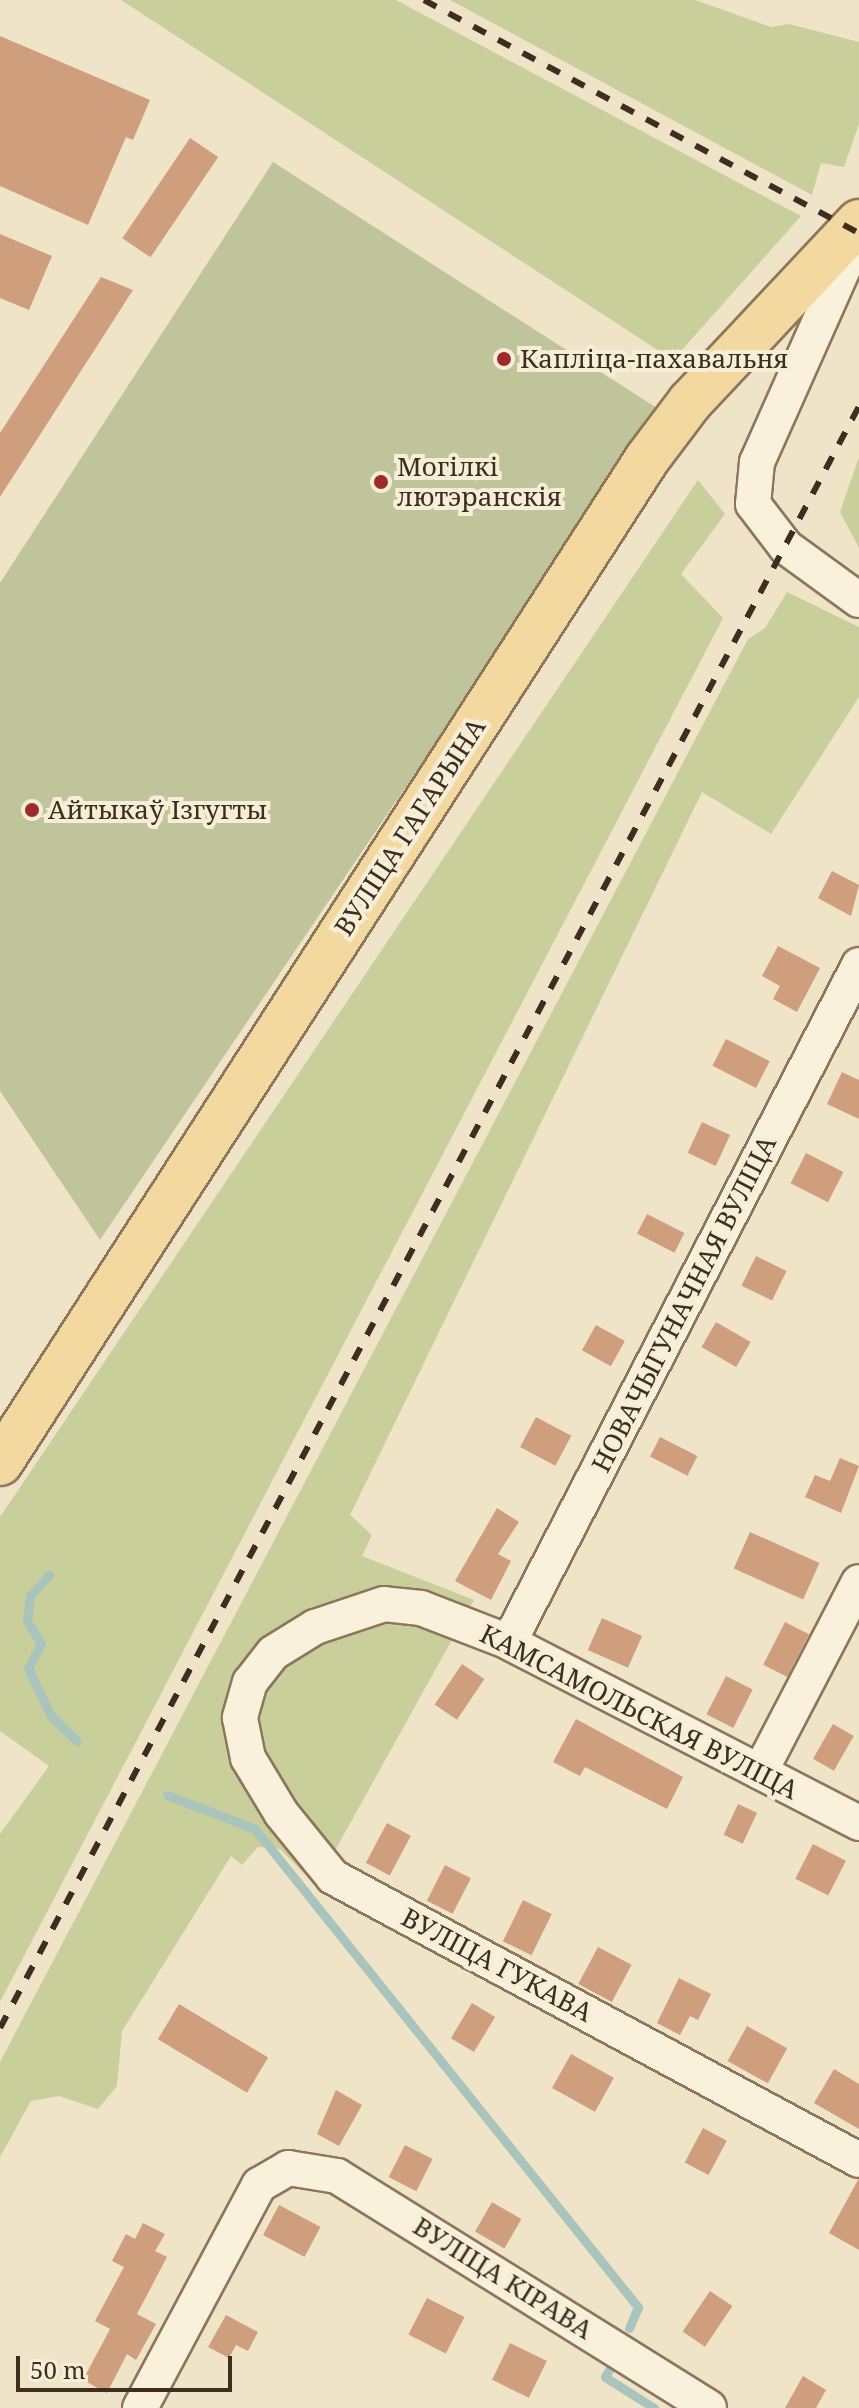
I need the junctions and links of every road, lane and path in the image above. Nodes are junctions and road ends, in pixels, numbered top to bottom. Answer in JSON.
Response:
{"nodes":[{"id":1,"x":859,"y":222,"type":"edge"},
{"id":2,"x":859,"y":233,"type":"edge"},
{"id":3,"x":859,"y":600,"type":"edge"},
{"id":4,"x":859,"y":965,"type":"edge"},
{"id":5,"x":0,"y":1463,"type":"edge"},
{"id":6,"x":859,"y":1582,"type":"edge"},
{"id":7,"x":509,"y":1642,"type":"junction"},
{"id":8,"x":250,"y":1682,"type":"joint"},
{"id":9,"x":760,"y":1772,"type":"junction"},
{"id":10,"x":859,"y":1823,"type":"edge"},
{"id":11,"x":859,"y":2160,"type":"edge"},
{"id":12,"x":140,"y":2408,"type":"edge"},
{"id":13,"x":709,"y":2408,"type":"edge"}],
"edges":[{"from":1,"to":5,"type":"main road","name":"ВУЛІЦА ГАГАРЫНА"},
{"from":2,"to":3,"type":"street"},
{"from":4,"to":7,"type":"street","name":"НОВАЧЫГУНАЧНАЯ ВУЛІЦА"},
{"from":6,"to":9,"type":"street"},
{"from":7,"to":8,"type":"street","name":"КАМСАМОЛЬСКАЯ ВУЛІЦА"},
{"from":7,"to":9,"type":"street","name":"КАМСАМОЛЬСКАЯ ВУЛІЦА"},
{"from":8,"to":11,"type":"street","name":"ВУЛІЦА ГУКАВА"},
{"from":9,"to":10,"type":"street","name":"КАМСАМОЛЬСКАЯ ВУЛІЦА"},
{"from":12,"to":13,"type":"street","name":"ВУЛІЦА КІРАВА"}]}
